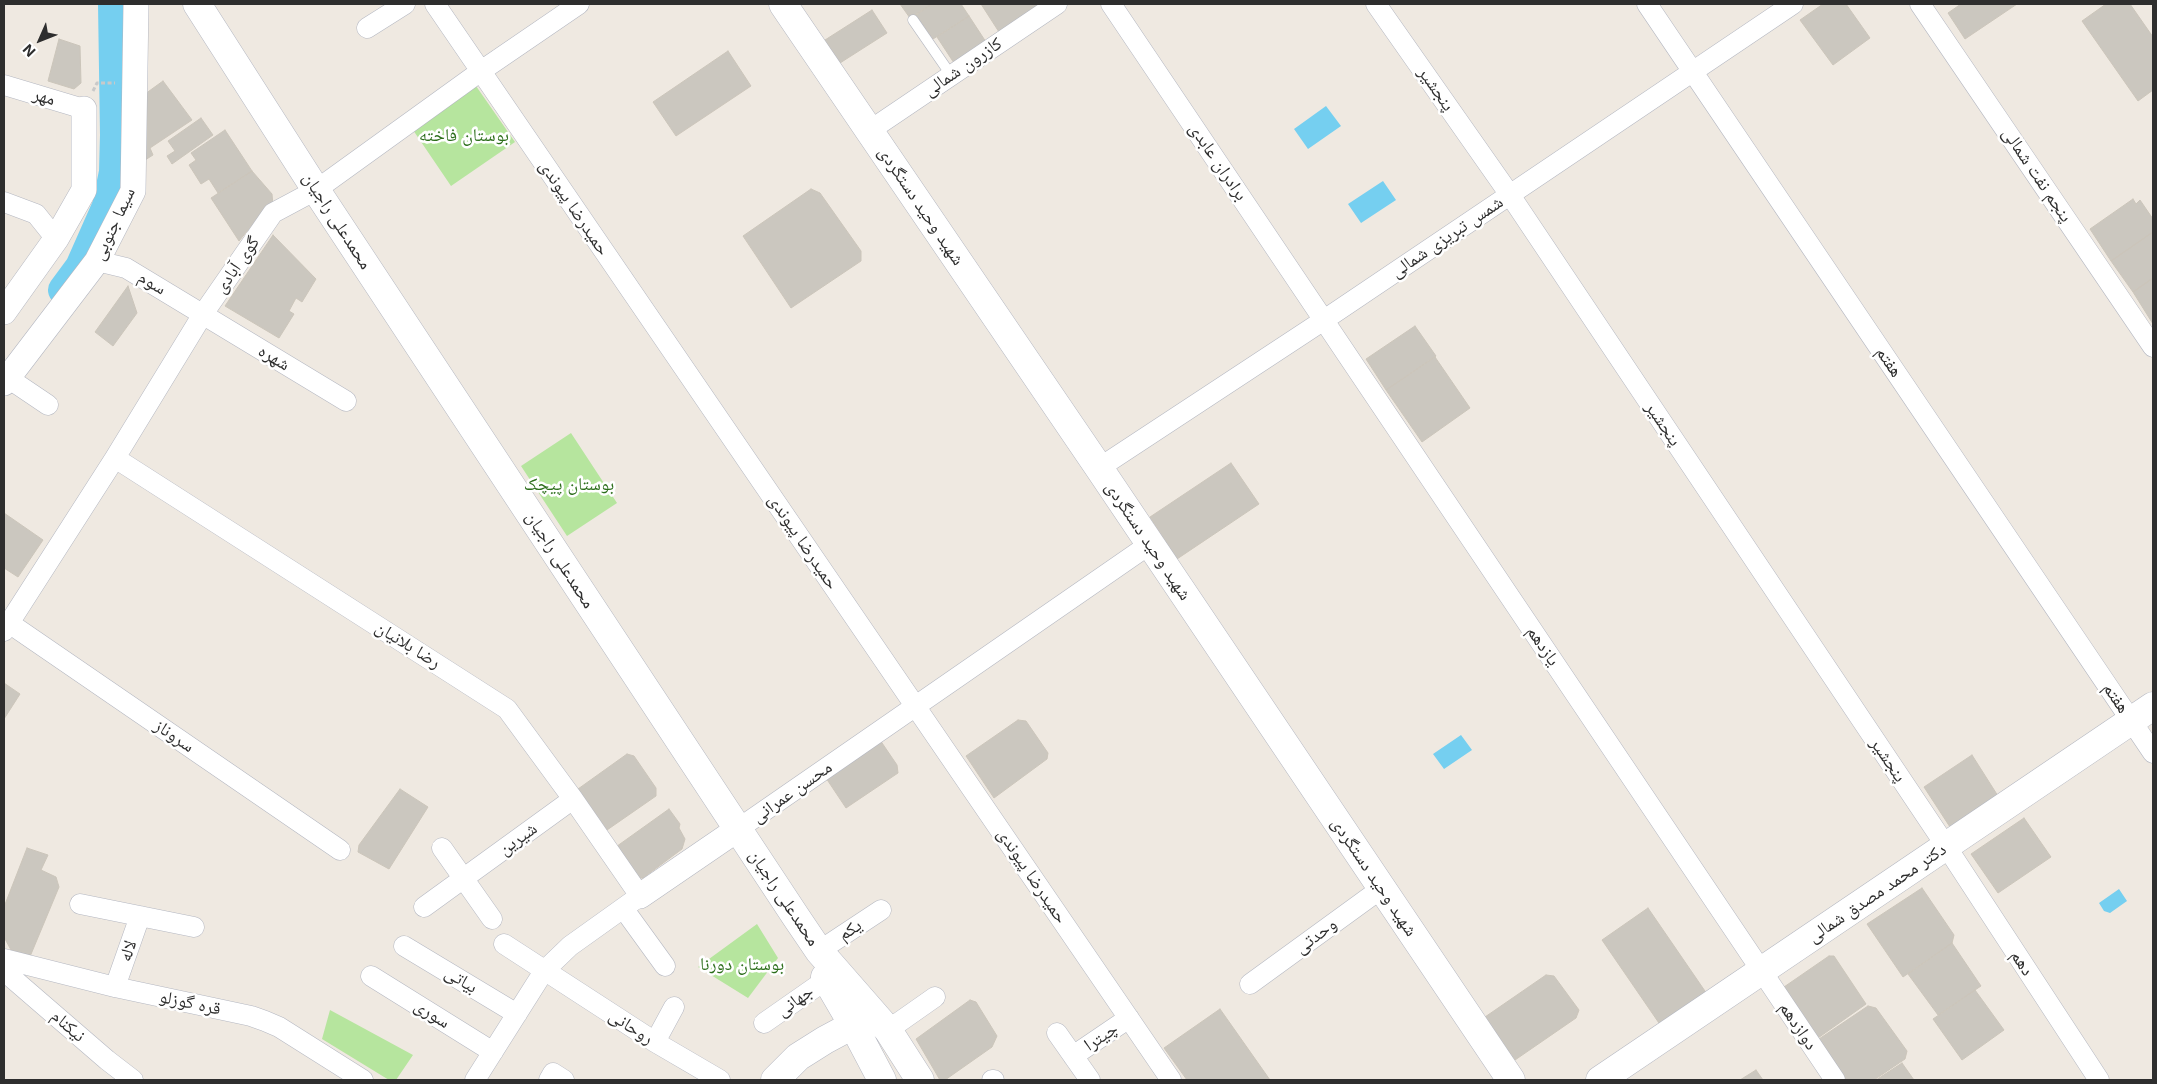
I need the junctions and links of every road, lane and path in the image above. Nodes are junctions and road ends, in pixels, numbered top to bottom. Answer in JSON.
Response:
{"nodes":[{"id":1,"x":136,"y":4,"type":"edge"},
{"id":2,"x":187,"y":4,"type":"edge"},
{"id":3,"x":197,"y":4,"type":"edge"},
{"id":4,"x":405,"y":4,"type":"edge"},
{"id":5,"x":435,"y":4,"type":"edge"},
{"id":6,"x":579,"y":4,"type":"edge"},
{"id":7,"x":783,"y":4,"type":"edge"},
{"id":8,"x":1057,"y":4,"type":"edge"},
{"id":9,"x":1111,"y":4,"type":"edge"},
{"id":10,"x":1376,"y":4,"type":"edge"},
{"id":11,"x":1647,"y":4,"type":"edge"},
{"id":12,"x":1793,"y":4,"type":"edge"},
{"id":13,"x":1920,"y":4,"type":"edge"},
{"id":14,"x":913,"y":20,"type":"dead end"},
{"id":15,"x":367,"y":28,"type":"dead end"},
{"id":16,"x":481,"y":71,"type":"junction"},
{"id":17,"x":1693,"y":71,"type":"junction"},
{"id":18,"x":951,"y":75,"type":"junction"},
{"id":19,"x":4,"y":85,"type":"edge"},
{"id":20,"x":84,"y":109,"type":"joint"},
{"id":21,"x":869,"y":131,"type":"junction"},
{"id":22,"x":310,"y":194,"type":"junction"},
{"id":23,"x":1510,"y":195,"type":"junction"},
{"id":24,"x":4,"y":202,"type":"edge"},
{"id":25,"x":56,"y":239,"type":"junction"},
{"id":26,"x":97,"y":261,"type":"junction"},
{"id":27,"x":4,"y":312,"type":"edge"},
{"id":28,"x":203,"y":314,"type":"junction"},
{"id":29,"x":1324,"y":320,"type":"junction"},
{"id":30,"x":2153,"y":348,"type":"edge"},
{"id":31,"x":6,"y":381,"type":"edge"},
{"id":32,"x":346,"y":401,"type":"dead end"},
{"id":33,"x":48,"y":405,"type":"dead end"},
{"id":34,"x":115,"y":458,"type":"junction"},
{"id":35,"x":1099,"y":468,"type":"junction"},
{"id":36,"x":1150,"y":544,"type":"junction"},
{"id":37,"x":6,"y":627,"type":"edge"},
{"id":38,"x":915,"y":706,"type":"junction"},
{"id":39,"x":2153,"y":706,"type":"edge"},
{"id":40,"x":2131,"y":721,"type":"junction"},
{"id":41,"x":2153,"y":753,"type":"edge"},
{"id":42,"x":573,"y":799,"type":"junction"},
{"id":43,"x":732,"y":832,"type":"junction"},
{"id":44,"x":1946,"y":846,"type":"junction"},
{"id":45,"x":442,"y":848,"type":"dead end"},
{"id":46,"x":340,"y":850,"type":"dead end"},
{"id":47,"x":463,"y":878,"type":"junction"},
{"id":48,"x":1382,"y":888,"type":"junction"},
{"id":49,"x":631,"y":902,"type":"junction"},
{"id":50,"x":80,"y":904,"type":"dead end"},
{"id":51,"x":424,"y":907,"type":"dead end"},
{"id":52,"x":881,"y":910,"type":"dead end"},
{"id":53,"x":140,"y":916,"type":"junction"},
{"id":54,"x":492,"y":919,"type":"dead end"},
{"id":55,"x":194,"y":927,"type":"dead end"},
{"id":56,"x":504,"y":944,"type":"dead end"},
{"id":57,"x":404,"y":946,"type":"dead end"},
{"id":58,"x":819,"y":950,"type":"junction"},
{"id":59,"x":4,"y":959,"type":"edge"},
{"id":60,"x":665,"y":966,"type":"dead end"},
{"id":61,"x":4,"y":971,"type":"edge"},
{"id":62,"x":544,"y":971,"type":"junction"},
{"id":63,"x":1761,"y":971,"type":"junction"},
{"id":64,"x":371,"y":976,"type":"dead end"},
{"id":65,"x":827,"y":979,"type":"junction"},
{"id":66,"x":1250,"y":984,"type":"dead end"},
{"id":67,"x":115,"y":987,"type":"junction"},
{"id":68,"x":935,"y":997,"type":"dead end"},
{"id":69,"x":674,"y":1007,"type":"dead end"},
{"id":70,"x":517,"y":1014,"type":"junction"},
{"id":71,"x":1128,"y":1018,"type":"junction"},
{"id":72,"x":764,"y":1023,"type":"dead end"},
{"id":73,"x":872,"y":1024,"type":"junction"},
{"id":74,"x":1057,"y":1033,"type":"dead end"},
{"id":75,"x":655,"y":1042,"type":"junction"},
{"id":76,"x":493,"y":1052,"type":"junction"},
{"id":77,"x":1073,"y":1056,"type":"junction"},
{"id":78,"x":133,"y":1080,"type":"edge"},
{"id":79,"x":363,"y":1080,"type":"edge"},
{"id":80,"x":475,"y":1080,"type":"edge"},
{"id":81,"x":549,"y":1080,"type":"edge"},
{"id":82,"x":564,"y":1080,"type":"edge"},
{"id":83,"x":720,"y":1080,"type":"edge"},
{"id":84,"x":776,"y":1080,"type":"edge"},
{"id":85,"x":800,"y":1080,"type":"edge"},
{"id":86,"x":882,"y":1080,"type":"edge"},
{"id":87,"x":920,"y":1080,"type":"edge"},
{"id":88,"x":1090,"y":1080,"type":"edge"},
{"id":89,"x":1171,"y":1080,"type":"edge"},
{"id":90,"x":1510,"y":1080,"type":"edge"},
{"id":91,"x":1600,"y":1080,"type":"edge"},
{"id":92,"x":1835,"y":1080,"type":"edge"},
{"id":93,"x":2099,"y":1080,"type":"edge"}],
"edges":[{"from":1,"to":26,"type":"street","name":"سیما جنوبی"},
{"from":2,"to":22,"type":"main road","name":"محمدعلی راجیان"},
{"from":3,"to":22,"type":"main road","name":"محمدعلی راجیان"},
{"from":4,"to":15,"type":"street"},
{"from":5,"to":16,"type":"street","name":"حمیدرضا پیوندی"},
{"from":6,"to":16,"type":"street","name":"گوی آبادی"},
{"from":7,"to":21,"type":"main road","name":"شهید وحید دستگردی"},
{"from":8,"to":18,"type":"street","name":"کازرون شمالی"},
{"from":9,"to":29,"type":"street","name":"برادران عابدی"},
{"from":10,"to":23,"type":"street","name":"پنجشیر"},
{"from":11,"to":17,"type":"street","name":"هفتم"},
{"from":12,"to":17,"type":"street","name":"شمس تبریزی شمالی"},
{"from":13,"to":30,"type":"street","name":"پنجم نفت شمالی"},
{"from":14,"to":18,"type":"lane"},
{"from":16,"to":22,"type":"street","name":"گوی آبادی"},
{"from":16,"to":38,"type":"street","name":"حمیدرضا پیوندی"},
{"from":17,"to":23,"type":"street","name":"شمس تبریزی شمالی"},
{"from":17,"to":40,"type":"street","name":"هفتم"},
{"from":18,"to":21,"type":"street","name":"کازرون شمالی"},
{"from":19,"to":20,"type":"street","name":"مهر"},
{"from":20,"to":25,"type":"street"},
{"from":21,"to":35,"type":"main road","name":"شهید وحید دستگردی"},
{"from":22,"to":28,"type":"street","name":"گوی آبادی"},
{"from":22,"to":43,"type":"main road","name":"محمدعلی راجیان"},
{"from":23,"to":29,"type":"street","name":"شمس تبریزی شمالی"},
{"from":23,"to":44,"type":"street","name":"پنجشیر"},
{"from":24,"to":25,"type":"street"},
{"from":25,"to":27,"type":"street"},
{"from":26,"to":28,"type":"street","name":"سوم"},
{"from":26,"to":31,"type":"street","name":"سیما جنوبی"},
{"from":28,"to":32,"type":"street","name":"شهره"},
{"from":28,"to":34,"type":"street","name":"گوی آبادی"},
{"from":29,"to":35,"type":"street","name":"شمس تبریزی شمالی"},
{"from":29,"to":63,"type":"street","name":"یازدهم"},
{"from":31,"to":33,"type":"street"},
{"from":34,"to":37,"type":"street","name":"گوی آبادی"},
{"from":34,"to":42,"type":"street","name":"رضا بلانیان"},
{"from":35,"to":36,"type":"main road","name":"شهید وحید دستگردی"},
{"from":36,"to":38,"type":"street","name":"محسن عمرانی"},
{"from":36,"to":48,"type":"main road","name":"شهید وحید دستگردی"},
{"from":37,"to":46,"type":"street","name":"سروناز"},
{"from":38,"to":43,"type":"street","name":"محسن عمرانی"},
{"from":38,"to":71,"type":"street","name":"حمیدرضا پیوندی"},
{"from":39,"to":40,"type":"main road","name":"دکتر محمد مصدق شمالی"},
{"from":40,"to":41,"type":"street","name":"هفتم"},
{"from":40,"to":44,"type":"main road","name":"دکتر محمد مصدق شمالی"},
{"from":42,"to":47,"type":"street","name":"شیرین"},
{"from":42,"to":49,"type":"street","name":"رضا بلانیان"},
{"from":43,"to":49,"type":"street","name":"محسن عمرانی"},
{"from":43,"to":58,"type":"main road","name":"محمدعلی راجیان"},
{"from":43,"to":65,"type":"main road","name":"محمدعلی راجیان"},
{"from":44,"to":63,"type":"main road","name":"دکتر محمد مصدق شمالی"},
{"from":44,"to":93,"type":"street","name":"دهم"},
{"from":45,"to":47,"type":"street"},
{"from":47,"to":51,"type":"street","name":"شیرین"},
{"from":47,"to":54,"type":"street"},
{"from":48,"to":66,"type":"street","name":"وحدتی"},
{"from":48,"to":90,"type":"main road","name":"شهید وحید دستگردی"},
{"from":49,"to":60,"type":"street","name":"رضا بلانیان"},
{"from":49,"to":62,"type":"street","name":"محسن عمرانی"},
{"from":50,"to":53,"type":"street","name":"لاله"},
{"from":52,"to":58,"type":"street","name":"یکم"},
{"from":53,"to":55,"type":"street","name":"لاله"},
{"from":53,"to":67,"type":"street","name":"لاله"},
{"from":56,"to":62,"type":"street","name":"روحانی"},
{"from":57,"to":70,"type":"street","name":"بیاتی"},
{"from":58,"to":73,"type":"main road","name":"محمدعلی راجیان"},
{"from":59,"to":67,"type":"street","name":"قره گوزلو"},
{"from":61,"to":78,"type":"street","name":"نیکنام"},
{"from":62,"to":70,"type":"street","name":"محسن عمرانی"},
{"from":62,"to":75,"type":"street","name":"روحانی"},
{"from":63,"to":91,"type":"main road","name":"دکتر محمد مصدق شمالی"},
{"from":63,"to":92,"type":"street","name":"دوازدهم"},
{"from":64,"to":76,"type":"street","name":"سوری"},
{"from":65,"to":72,"type":"street","name":"جهانی"},
{"from":65,"to":73,"type":"main road","name":"محمدعلی راجیان"},
{"from":67,"to":79,"type":"street","name":"قره گوزلو"},
{"from":68,"to":73,"type":"street"},
{"from":69,"to":75,"type":"street"},
{"from":70,"to":76,"type":"street","name":"محسن عمرانی"},
{"from":71,"to":77,"type":"street","name":"چیترا"},
{"from":71,"to":89,"type":"street","name":"حمیدرضا پیوندی"},
{"from":73,"to":84,"type":"main road"},
{"from":73,"to":85,"type":"main road"},
{"from":73,"to":86,"type":"main road"},
{"from":73,"to":87,"type":"main road"},
{"from":74,"to":77,"type":"street","name":"چیترا"},
{"from":75,"to":83,"type":"street","name":"روحانی"},
{"from":76,"to":80,"type":"street","name":"محسن عمرانی"},
{"from":77,"to":88,"type":"street","name":"چیترا"},
{"from":81,"to":82,"type":"street"}]}
